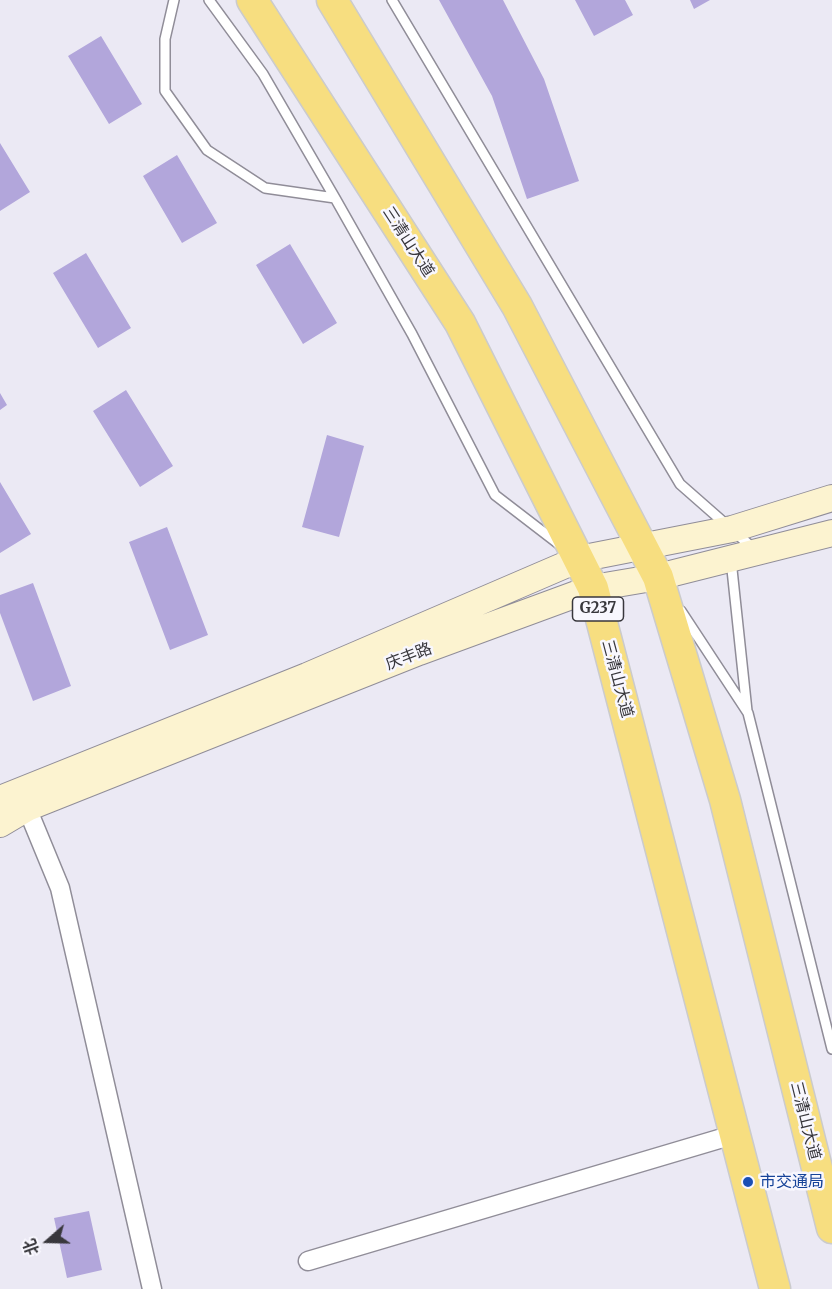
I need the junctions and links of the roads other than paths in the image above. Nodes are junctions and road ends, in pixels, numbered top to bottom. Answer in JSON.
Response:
{"nodes":[{"id":1,"x":174,"y":0,"type":"edge"},
{"id":2,"x":209,"y":0,"type":"edge"},
{"id":3,"x":252,"y":0,"type":"edge"},
{"id":4,"x":332,"y":0,"type":"edge"},
{"id":5,"x":392,"y":0,"type":"edge"},
{"id":6,"x":335,"y":198,"type":"junction"},
{"id":7,"x":832,"y":498,"type":"edge"},
{"id":8,"x":732,"y":529,"type":"junction"},
{"id":9,"x":832,"y":533,"type":"edge"},
{"id":10,"x":642,"y":546,"type":"junction"},
{"id":11,"x":759,"y":552,"type":"junction"},
{"id":12,"x":731,"y":559,"type":"junction"},
{"id":13,"x":579,"y":560,"type":"junction"},
{"id":14,"x":658,"y":577,"type":"junction"},
{"id":15,"x":593,"y":588,"type":"junction"},
{"id":16,"x":748,"y":713,"type":"junction"},
{"id":17,"x":0,"y":799,"type":"edge"},
{"id":18,"x":27,"y":808,"type":"junction"},
{"id":19,"x":0,"y":824,"type":"edge"},
{"id":20,"x":832,"y":1049,"type":"edge"},
{"id":21,"x":736,"y":1134,"type":"junction"},
{"id":22,"x":832,"y":1228,"type":"edge"},
{"id":23,"x":308,"y":1261,"type":"dead end"},
{"id":24,"x":152,"y":1289,"type":"edge"},
{"id":25,"x":775,"y":1289,"type":"edge"}],
"edges":[{"from":1,"to":6,"type":"lane"},
{"from":2,"to":6,"type":"lane"},
{"from":3,"to":13,"type":"highway","name":"三清山大道","number":"G237"},
{"from":4,"to":10,"type":"highway","name":"三清山大道"},
{"from":5,"to":8,"type":"lane"},
{"from":6,"to":13,"type":"lane"},
{"from":7,"to":8,"type":"main road"},
{"from":8,"to":10,"type":"main road"},
{"from":8,"to":11,"type":"lane"},
{"from":9,"to":11,"type":"main road","name":"庆丰路"},
{"from":10,"to":13,"type":"main road"},
{"from":10,"to":14,"type":"highway","name":"三清山大道"},
{"from":11,"to":12,"type":"main road","name":"庆丰路"},
{"from":12,"to":14,"type":"main road","name":"庆丰路"},
{"from":12,"to":16,"type":"lane"},
{"from":13,"to":15,"type":"highway","name":"三清山大道","number":"G237"},
{"from":13,"to":17,"type":"main road"},
{"from":14,"to":15,"type":"main road","name":"庆丰路"},
{"from":14,"to":16,"type":"lane"},
{"from":14,"to":22,"type":"highway","name":"三清山大道"},
{"from":15,"to":18,"type":"main road","name":"庆丰路"},
{"from":15,"to":21,"type":"highway","name":"三清山大道","number":"G237"},
{"from":16,"to":20,"type":"lane"},
{"from":18,"to":19,"type":"main road","name":"庆丰路"},
{"from":18,"to":24,"type":"street"},
{"from":21,"to":23,"type":"street"},
{"from":21,"to":25,"type":"highway","name":"三清山大道","number":"G237"}]}
